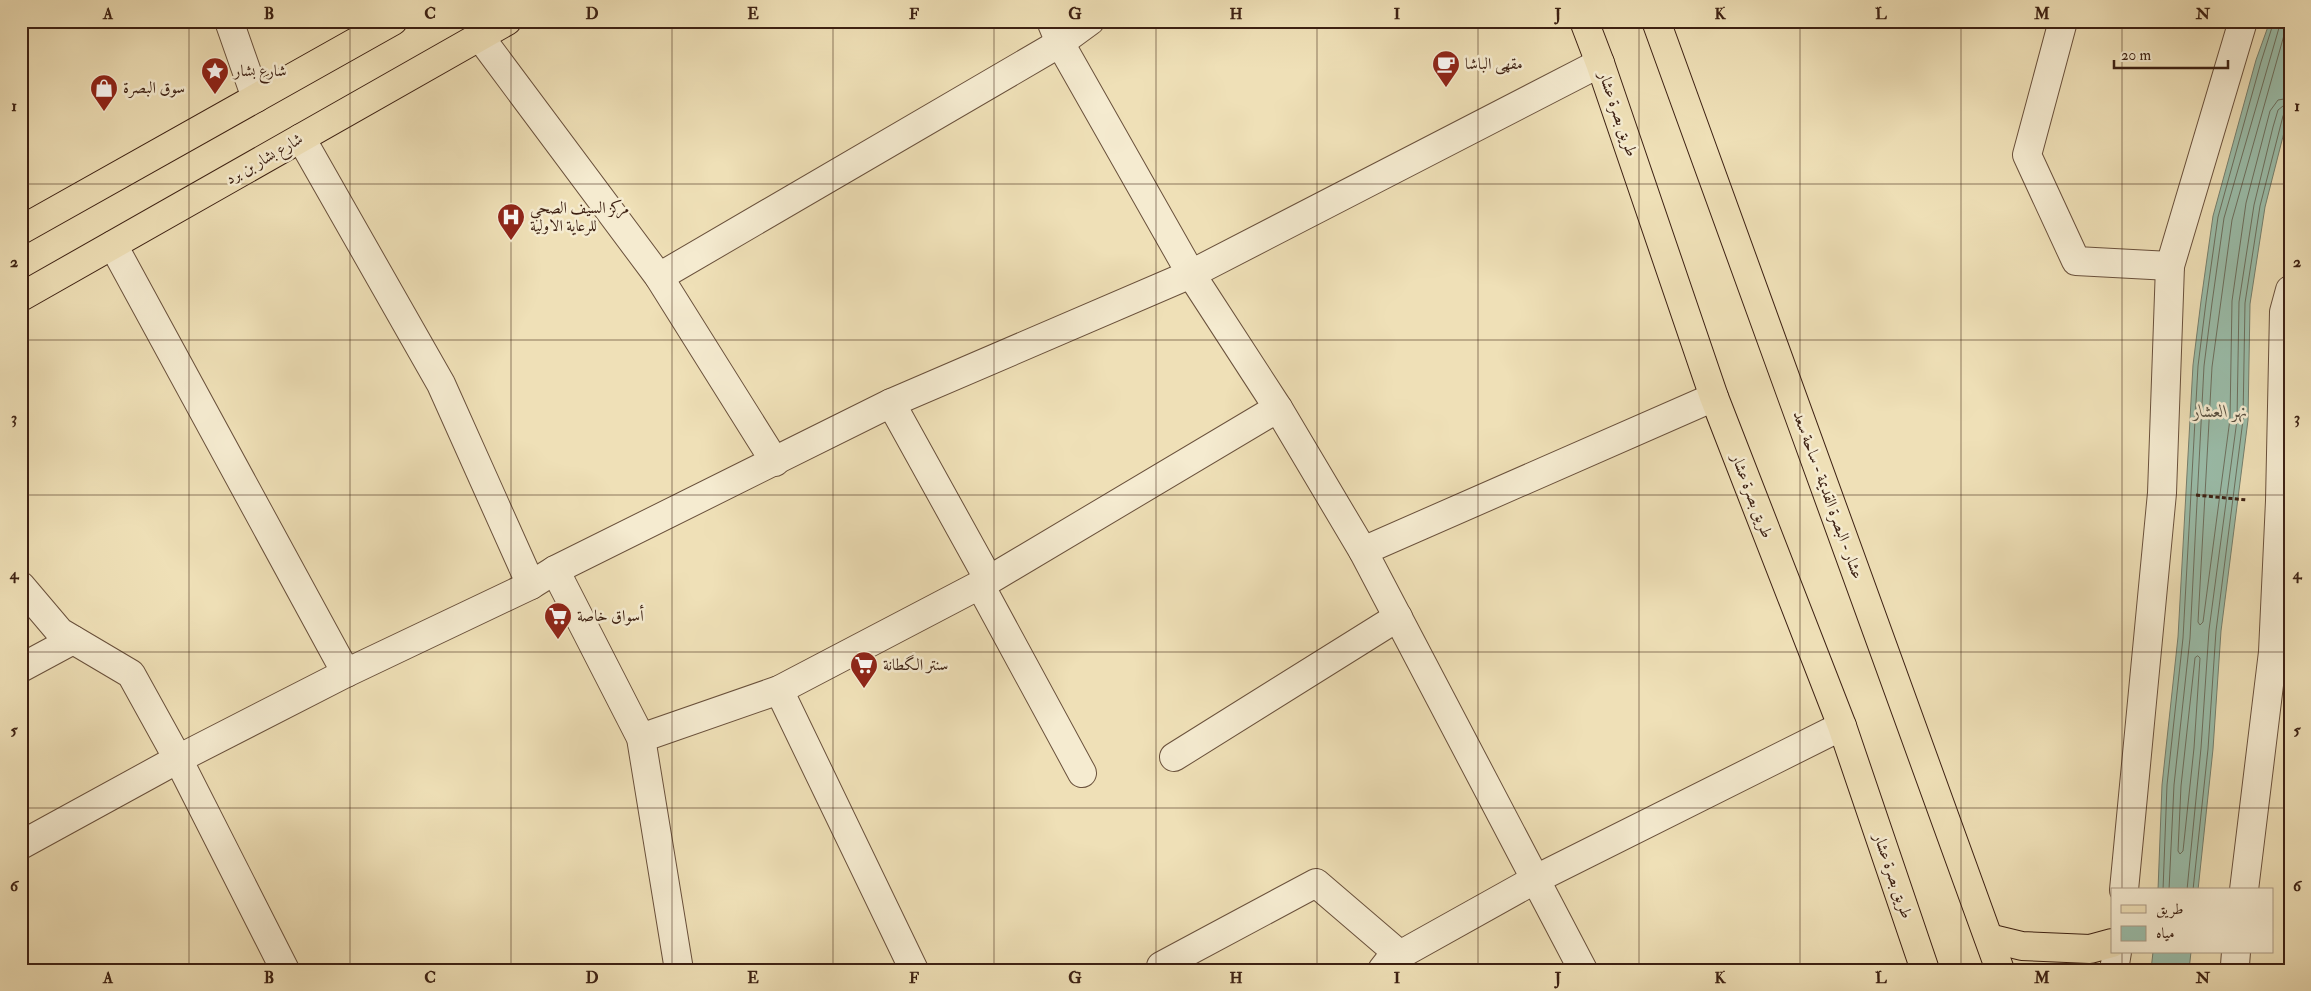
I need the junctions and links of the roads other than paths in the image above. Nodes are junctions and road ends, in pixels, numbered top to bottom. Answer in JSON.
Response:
{"nodes":[{"id":1,"x":229,"y":21,"type":"edge"},
{"id":2,"x":393,"y":21,"type":"edge"},
{"id":3,"x":507,"y":21,"type":"edge"},
{"id":4,"x":1090,"y":21,"type":"edge"},
{"id":5,"x":1584,"y":21,"type":"edge"},
{"id":6,"x":1656,"y":21,"type":"edge"},
{"id":7,"x":2063,"y":21,"type":"edge"},
{"id":8,"x":2243,"y":21,"type":"edge"},
{"id":9,"x":1055,"y":32,"type":"edge"},
{"id":10,"x":480,"y":37,"type":"junction"},
{"id":11,"x":1600,"y":63,"type":"junction"},
{"id":12,"x":256,"y":98,"type":"junction"},
{"id":13,"x":302,"y":138,"type":"junction"},
{"id":14,"x":21,"y":230,"type":"edge"},
{"id":15,"x":113,"y":245,"type":"junction"},
{"id":16,"x":2170,"y":266,"type":"junction"},
{"id":17,"x":1191,"y":274,"type":"junction"},
{"id":18,"x":658,"y":276,"type":"junction"},
{"id":19,"x":21,"y":297,"type":"edge"},
{"id":20,"x":2288,"y":305,"type":"edge"},
{"id":21,"x":1714,"y":397,"type":"junction"},
{"id":22,"x":891,"y":403,"type":"junction"},
{"id":23,"x":1278,"y":408,"type":"junction"},
{"id":24,"x":775,"y":462,"type":"junction"},
{"id":25,"x":2275,"y":501,"type":"edge"},
{"id":26,"x":1363,"y":551,"type":"junction"},
{"id":27,"x":555,"y":570,"type":"junction"},
{"id":28,"x":985,"y":582,"type":"junction"},
{"id":29,"x":530,"y":585,"type":"junction"},
{"id":30,"x":21,"y":586,"type":"edge"},
{"id":31,"x":1398,"y":617,"type":"junction"},
{"id":32,"x":73,"y":640,"type":"junction"},
{"id":33,"x":2282,"y":654,"type":"edge"},
{"id":34,"x":21,"y":668,"type":"edge"},
{"id":35,"x":346,"y":673,"type":"junction"},
{"id":36,"x":779,"y":690,"type":"junction"},
{"id":37,"x":1842,"y":726,"type":"junction"},
{"id":38,"x":641,"y":738,"type":"junction"},
{"id":39,"x":1174,"y":756,"type":"dead end"},
{"id":40,"x":178,"y":759,"type":"junction"},
{"id":41,"x":1082,"y":773,"type":"dead end"},
{"id":42,"x":21,"y":845,"type":"edge"},
{"id":43,"x":1536,"y":879,"type":"junction"},
{"id":44,"x":2124,"y":888,"type":"edge"},
{"id":45,"x":2244,"y":888,"type":"edge"},
{"id":46,"x":1989,"y":938,"type":"junction"},
{"id":47,"x":2111,"y":943,"type":"edge"},
{"id":48,"x":2117,"y":954,"type":"edge"},
{"id":49,"x":2236,"y":954,"type":"edge"},
{"id":50,"x":1391,"y":962,"type":"edge"},
{"id":51,"x":1161,"y":966,"type":"dead end"},
{"id":52,"x":285,"y":970,"type":"edge"},
{"id":53,"x":678,"y":970,"type":"edge"},
{"id":54,"x":914,"y":970,"type":"edge"},
{"id":55,"x":1583,"y":970,"type":"edge"},
{"id":56,"x":1926,"y":970,"type":"edge"},
{"id":57,"x":2000,"y":970,"type":"edge"},
{"id":58,"x":2114,"y":970,"type":"edge"},
{"id":59,"x":2237,"y":970,"type":"edge"}],
"edges":[{"from":1,"to":12,"type":"street"},
{"from":2,"to":12,"type":"main road"},
{"from":3,"to":10,"type":"main road","name":"شارع بشار بن برد"},
{"from":4,"to":9,"type":"street"},
{"from":5,"to":11,"type":"main road","name":"طريق بصرة عشار"},
{"from":6,"to":46,"type":"main road","name":"عشار - البصرة القديمة - ساحة سعد"},
{"from":7,"to":16,"type":"street"},
{"from":8,"to":16,"type":"street"},
{"from":9,"to":17,"type":"street"},
{"from":9,"to":18,"type":"street"},
{"from":10,"to":13,"type":"main road","name":"شارع بشار بن برد"},
{"from":10,"to":18,"type":"street"},
{"from":11,"to":17,"type":"street"},
{"from":11,"to":21,"type":"main road","name":"طريق بصرة عشار"},
{"from":12,"to":14,"type":"main road"},
{"from":13,"to":15,"type":"main road","name":"شارع بشار بن برد"},
{"from":13,"to":29,"type":"street"},
{"from":15,"to":19,"type":"main road","name":"شارع بشار بن برد"},
{"from":15,"to":35,"type":"street"},
{"from":16,"to":44,"type":"street"},
{"from":17,"to":22,"type":"street"},
{"from":17,"to":23,"type":"street"},
{"from":18,"to":24,"type":"street"},
{"from":20,"to":25,"type":"street"},
{"from":21,"to":26,"type":"street"},
{"from":21,"to":37,"type":"main road","name":"طريق بصرة عشار"},
{"from":22,"to":24,"type":"street"},
{"from":22,"to":28,"type":"street"},
{"from":23,"to":26,"type":"street"},
{"from":23,"to":28,"type":"street"},
{"from":24,"to":27,"type":"street"},
{"from":25,"to":33,"type":"street"},
{"from":26,"to":31,"type":"street"},
{"from":27,"to":29,"type":"street"},
{"from":27,"to":38,"type":"street"},
{"from":28,"to":36,"type":"street"},
{"from":28,"to":41,"type":"street"},
{"from":29,"to":35,"type":"street"},
{"from":30,"to":32,"type":"street"},
{"from":31,"to":39,"type":"street"},
{"from":31,"to":43,"type":"street"},
{"from":32,"to":34,"type":"street"},
{"from":32,"to":40,"type":"street"},
{"from":33,"to":45,"type":"street"},
{"from":35,"to":40,"type":"street"},
{"from":36,"to":38,"type":"street"},
{"from":36,"to":54,"type":"street"},
{"from":37,"to":43,"type":"street"},
{"from":37,"to":56,"type":"main road","name":"طريق بصرة عشار"},
{"from":38,"to":53,"type":"street"},
{"from":40,"to":42,"type":"street"},
{"from":40,"to":52,"type":"street"},
{"from":43,"to":50,"type":"street"},
{"from":43,"to":55,"type":"street"},
{"from":46,"to":47,"type":"main road"},
{"from":46,"to":57,"type":"main road","name":"عشار - البصرة القديمة - ساحة سعد"},
{"from":48,"to":58,"type":"street"},
{"from":49,"to":59,"type":"street"},
{"from":50,"to":51,"type":"street"}]}
